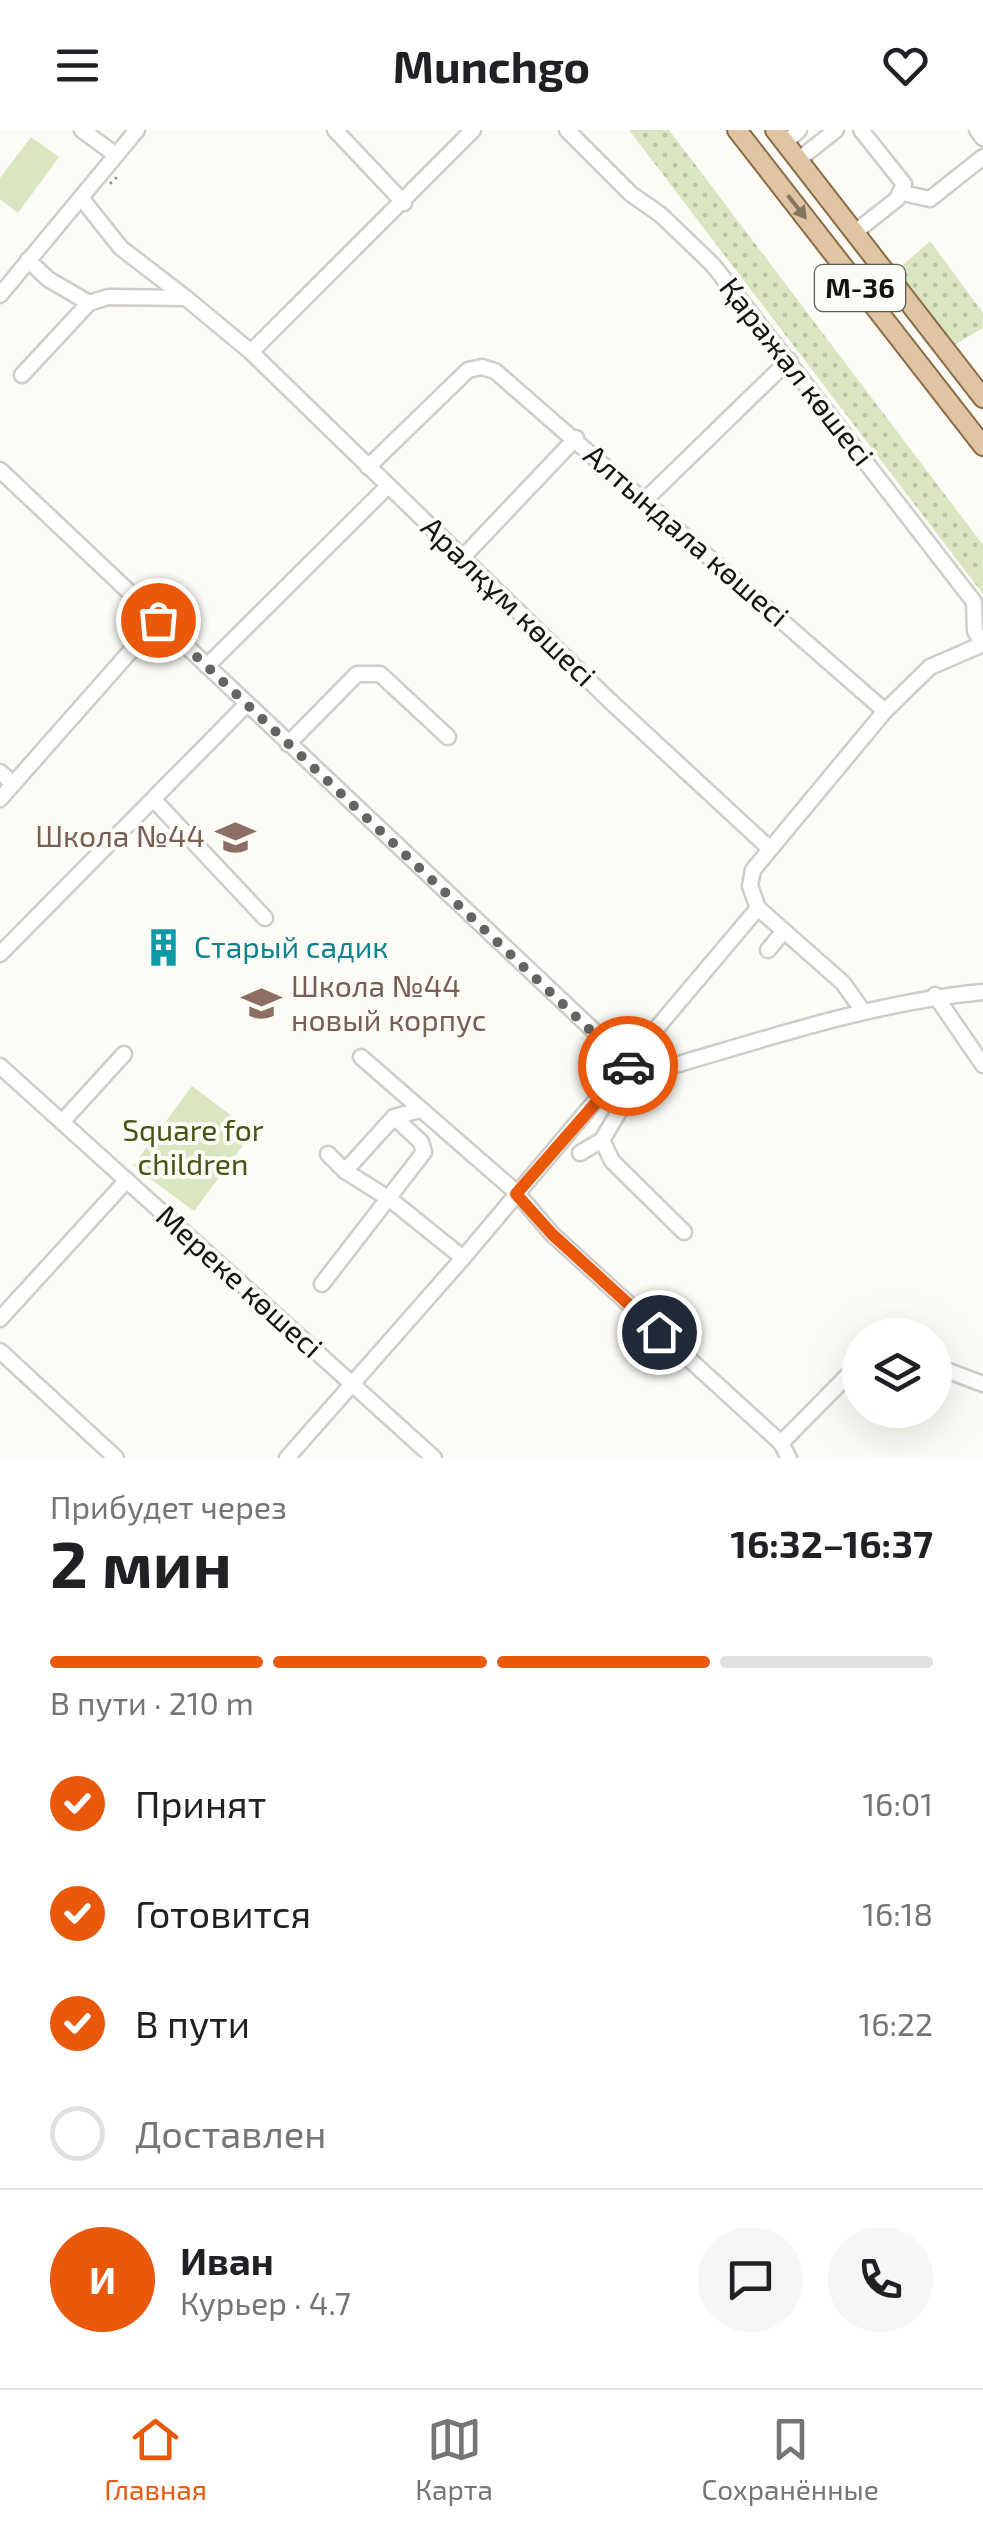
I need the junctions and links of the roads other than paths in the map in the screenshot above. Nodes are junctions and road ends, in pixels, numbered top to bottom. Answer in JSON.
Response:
{"nodes":[{"id":1,"x":82,"y":130,"type":"edge"},
{"id":2,"x":137,"y":130,"type":"edge"},
{"id":3,"x":335,"y":130,"type":"edge"},
{"id":4,"x":473,"y":130,"type":"edge"},
{"id":5,"x":567,"y":130,"type":"edge"},
{"id":6,"x":737,"y":130,"type":"edge"},
{"id":7,"x":836,"y":130,"type":"edge"},
{"id":8,"x":862,"y":130,"type":"edge"},
{"id":9,"x":977,"y":130,"type":"edge"},
{"id":10,"x":786,"y":134,"type":"edge"},
{"id":11,"x":983,"y":138,"type":"edge"},
{"id":12,"x":116,"y":155,"type":"junction"},
{"id":13,"x":983,"y":158,"type":"edge"},
{"id":14,"x":798,"y":160,"type":"junction"},
{"id":15,"x":902,"y":193,"type":"junction"},
{"id":16,"x":82,"y":199,"type":"junction"},
{"id":17,"x":404,"y":203,"type":"junction"},
{"id":18,"x":854,"y":233,"type":"junction"},
{"id":19,"x":28,"y":260,"type":"junction"},
{"id":20,"x":0,"y":295,"type":"edge"},
{"id":21,"x":186,"y":298,"type":"junction"},
{"id":22,"x":89,"y":303,"type":"junction"},
{"id":23,"x":251,"y":352,"type":"junction"},
{"id":24,"x":788,"y":360,"type":"junction"},
{"id":25,"x":22,"y":375,"type":"dead end"},
{"id":26,"x":983,"y":398,"type":"edge"},
{"id":27,"x":576,"y":438,"type":"junction"},
{"id":28,"x":983,"y":446,"type":"edge"},
{"id":29,"x":368,"y":467,"type":"junction"},
{"id":30,"x":0,"y":470,"type":"edge"},
{"id":31,"x":387,"y":486,"type":"junction"},
{"id":32,"x":644,"y":501,"type":"junction"},
{"id":33,"x":463,"y":557,"type":"junction"},
{"id":34,"x":979,"y":597,"type":"edge"},
{"id":35,"x":158,"y":620,"type":"junction"},
{"id":36,"x":983,"y":644,"type":"edge"},
{"id":37,"x":207,"y":666,"type":"junction"},
{"id":38,"x":245,"y":706,"type":"junction"},
{"id":39,"x":885,"y":710,"type":"junction"},
{"id":40,"x":448,"y":736,"type":"dead end"},
{"id":41,"x":288,"y":744,"type":"junction"},
{"id":42,"x":0,"y":772,"type":"edge"},
{"id":43,"x":13,"y":784,"type":"junction"},
{"id":44,"x":0,"y":798,"type":"edge"},
{"id":45,"x":155,"y":801,"type":"junction"},
{"id":46,"x":769,"y":848,"type":"junction"},
{"id":47,"x":758,"y":908,"type":"junction"},
{"id":48,"x":266,"y":918,"type":"dead end"},
{"id":49,"x":783,"y":932,"type":"junction"},
{"id":50,"x":768,"y":950,"type":"dead end"},
{"id":51,"x":0,"y":954,"type":"edge"},
{"id":52,"x":983,"y":992,"type":"edge"},
{"id":53,"x":936,"y":996,"type":"junction"},
{"id":54,"x":863,"y":1011,"type":"junction"},
{"id":55,"x":124,"y":1054,"type":"dead end"},
{"id":56,"x":362,"y":1057,"type":"dead end"},
{"id":57,"x":629,"y":1064,"type":"junction"},
{"id":58,"x":983,"y":1065,"type":"edge"},
{"id":59,"x":0,"y":1066,"type":"edge"},
{"id":60,"x":652,"y":1069,"type":"junction"},
{"id":61,"x":420,"y":1110,"type":"junction"},
{"id":62,"x":394,"y":1117,"type":"junction"},
{"id":63,"x":62,"y":1122,"type":"junction"},
{"id":64,"x":602,"y":1140,"type":"junction"},
{"id":65,"x":580,"y":1153,"type":"dead end"},
{"id":66,"x":328,"y":1154,"type":"dead end"},
{"id":67,"x":346,"y":1171,"type":"junction"},
{"id":68,"x":126,"y":1180,"type":"junction"},
{"id":69,"x":516,"y":1194,"type":"junction"},
{"id":70,"x":391,"y":1200,"type":"junction"},
{"id":71,"x":684,"y":1232,"type":"dead end"},
{"id":72,"x":463,"y":1258,"type":"junction"},
{"id":73,"x":322,"y":1284,"type":"dead end"},
{"id":74,"x":0,"y":1319,"type":"edge"},
{"id":75,"x":0,"y":1351,"type":"edge"},
{"id":76,"x":952,"y":1372,"type":"edge"},
{"id":77,"x":842,"y":1381,"type":"edge"},
{"id":78,"x":352,"y":1384,"type":"junction"},
{"id":79,"x":983,"y":1384,"type":"edge"},
{"id":80,"x":781,"y":1444,"type":"junction"},
{"id":81,"x":116,"y":1458,"type":"edge"},
{"id":82,"x":287,"y":1458,"type":"edge"},
{"id":83,"x":434,"y":1458,"type":"edge"},
{"id":84,"x":788,"y":1458,"type":"edge"}],
"edges":[{"from":1,"to":12,"type":"street"},
{"from":2,"to":12,"type":"street"},
{"from":3,"to":17,"type":"street"},
{"from":4,"to":17,"type":"street"},
{"from":5,"to":24,"type":"street","name":"Қаражал көшесі"},
{"from":6,"to":28,"type":"main road","number":"M-36","one_way":true},
{"from":7,"to":14,"type":"street"},
{"from":8,"to":15,"type":"street"},
{"from":9,"to":11,"type":"street"},
{"from":10,"to":14,"type":"main road","number":"M-36"},
{"from":12,"to":16,"type":"street"},
{"from":13,"to":15,"type":"street"},
{"from":14,"to":18,"type":"main road","number":"M-36"},
{"from":15,"to":18,"type":"street"},
{"from":16,"to":19,"type":"street"},
{"from":16,"to":21,"type":"street","name":"Аралқұм көшесі"},
{"from":17,"to":23,"type":"street"},
{"from":18,"to":26,"type":"main road","number":"M-36"},
{"from":19,"to":20,"type":"street"},
{"from":19,"to":22,"type":"street"},
{"from":21,"to":22,"type":"street"},
{"from":21,"to":23,"type":"street","name":"Аралқұм көшесі"},
{"from":22,"to":25,"type":"street"},
{"from":23,"to":29,"type":"street","name":"Аралқұм көшесі"},
{"from":24,"to":32,"type":"street"},
{"from":24,"to":34,"type":"street","name":"Қаражал көшесі"},
{"from":27,"to":29,"type":"street","name":"Алтындала көшесі"},
{"from":27,"to":32,"type":"street","name":"Алтындала көшесі"},
{"from":27,"to":33,"type":"street"},
{"from":29,"to":31,"type":"street","name":"Аралқұм көшесі"},
{"from":30,"to":35,"type":"street"},
{"from":31,"to":33,"type":"street","name":"Аралқұм көшесі"},
{"from":31,"to":37,"type":"street"},
{"from":32,"to":39,"type":"street","name":"Алтындала көшесі"},
{"from":33,"to":46,"type":"street","name":"Аралқұм көшесі"},
{"from":34,"to":36,"type":"street","name":"Қаражал көшесі"},
{"from":35,"to":37,"type":"street"},
{"from":35,"to":43,"type":"street"},
{"from":36,"to":39,"type":"street"},
{"from":37,"to":38,"type":"street"},
{"from":38,"to":41,"type":"street"},
{"from":38,"to":45,"type":"street"},
{"from":39,"to":46,"type":"street"},
{"from":40,"to":41,"type":"street"},
{"from":41,"to":57,"type":"street"},
{"from":42,"to":43,"type":"street"},
{"from":43,"to":44,"type":"street"},
{"from":45,"to":48,"type":"street"},
{"from":45,"to":51,"type":"street"},
{"from":46,"to":47,"type":"street"},
{"from":47,"to":49,"type":"street"},
{"from":47,"to":57,"type":"street"},
{"from":49,"to":50,"type":"street"},
{"from":49,"to":54,"type":"street"},
{"from":52,"to":53,"type":"street"},
{"from":53,"to":54,"type":"street"},
{"from":53,"to":58,"type":"street"},
{"from":54,"to":60,"type":"street"},
{"from":55,"to":63,"type":"street"},
{"from":56,"to":61,"type":"street"},
{"from":57,"to":60,"type":"street"},
{"from":57,"to":69,"type":"street"},
{"from":59,"to":63,"type":"street","name":"Мереке көшесі"},
{"from":60,"to":64,"type":"street"},
{"from":61,"to":62,"type":"street"},
{"from":61,"to":69,"type":"street"},
{"from":62,"to":67,"type":"street"},
{"from":62,"to":70,"type":"street"},
{"from":63,"to":68,"type":"street","name":"Мереке көшесі"},
{"from":64,"to":65,"type":"street"},
{"from":64,"to":71,"type":"street"},
{"from":66,"to":67,"type":"street"},
{"from":67,"to":70,"type":"street"},
{"from":68,"to":74,"type":"street"},
{"from":68,"to":78,"type":"street","name":"Мереке көшесі"},
{"from":69,"to":72,"type":"street"},
{"from":69,"to":80,"type":"street"},
{"from":70,"to":72,"type":"street"},
{"from":70,"to":73,"type":"street"},
{"from":72,"to":78,"type":"street"},
{"from":75,"to":81,"type":"street"},
{"from":76,"to":79,"type":"street"},
{"from":77,"to":80,"type":"street"},
{"from":78,"to":82,"type":"street"},
{"from":78,"to":83,"type":"street","name":"Мереке көшесі"},
{"from":80,"to":84,"type":"street"}]}
